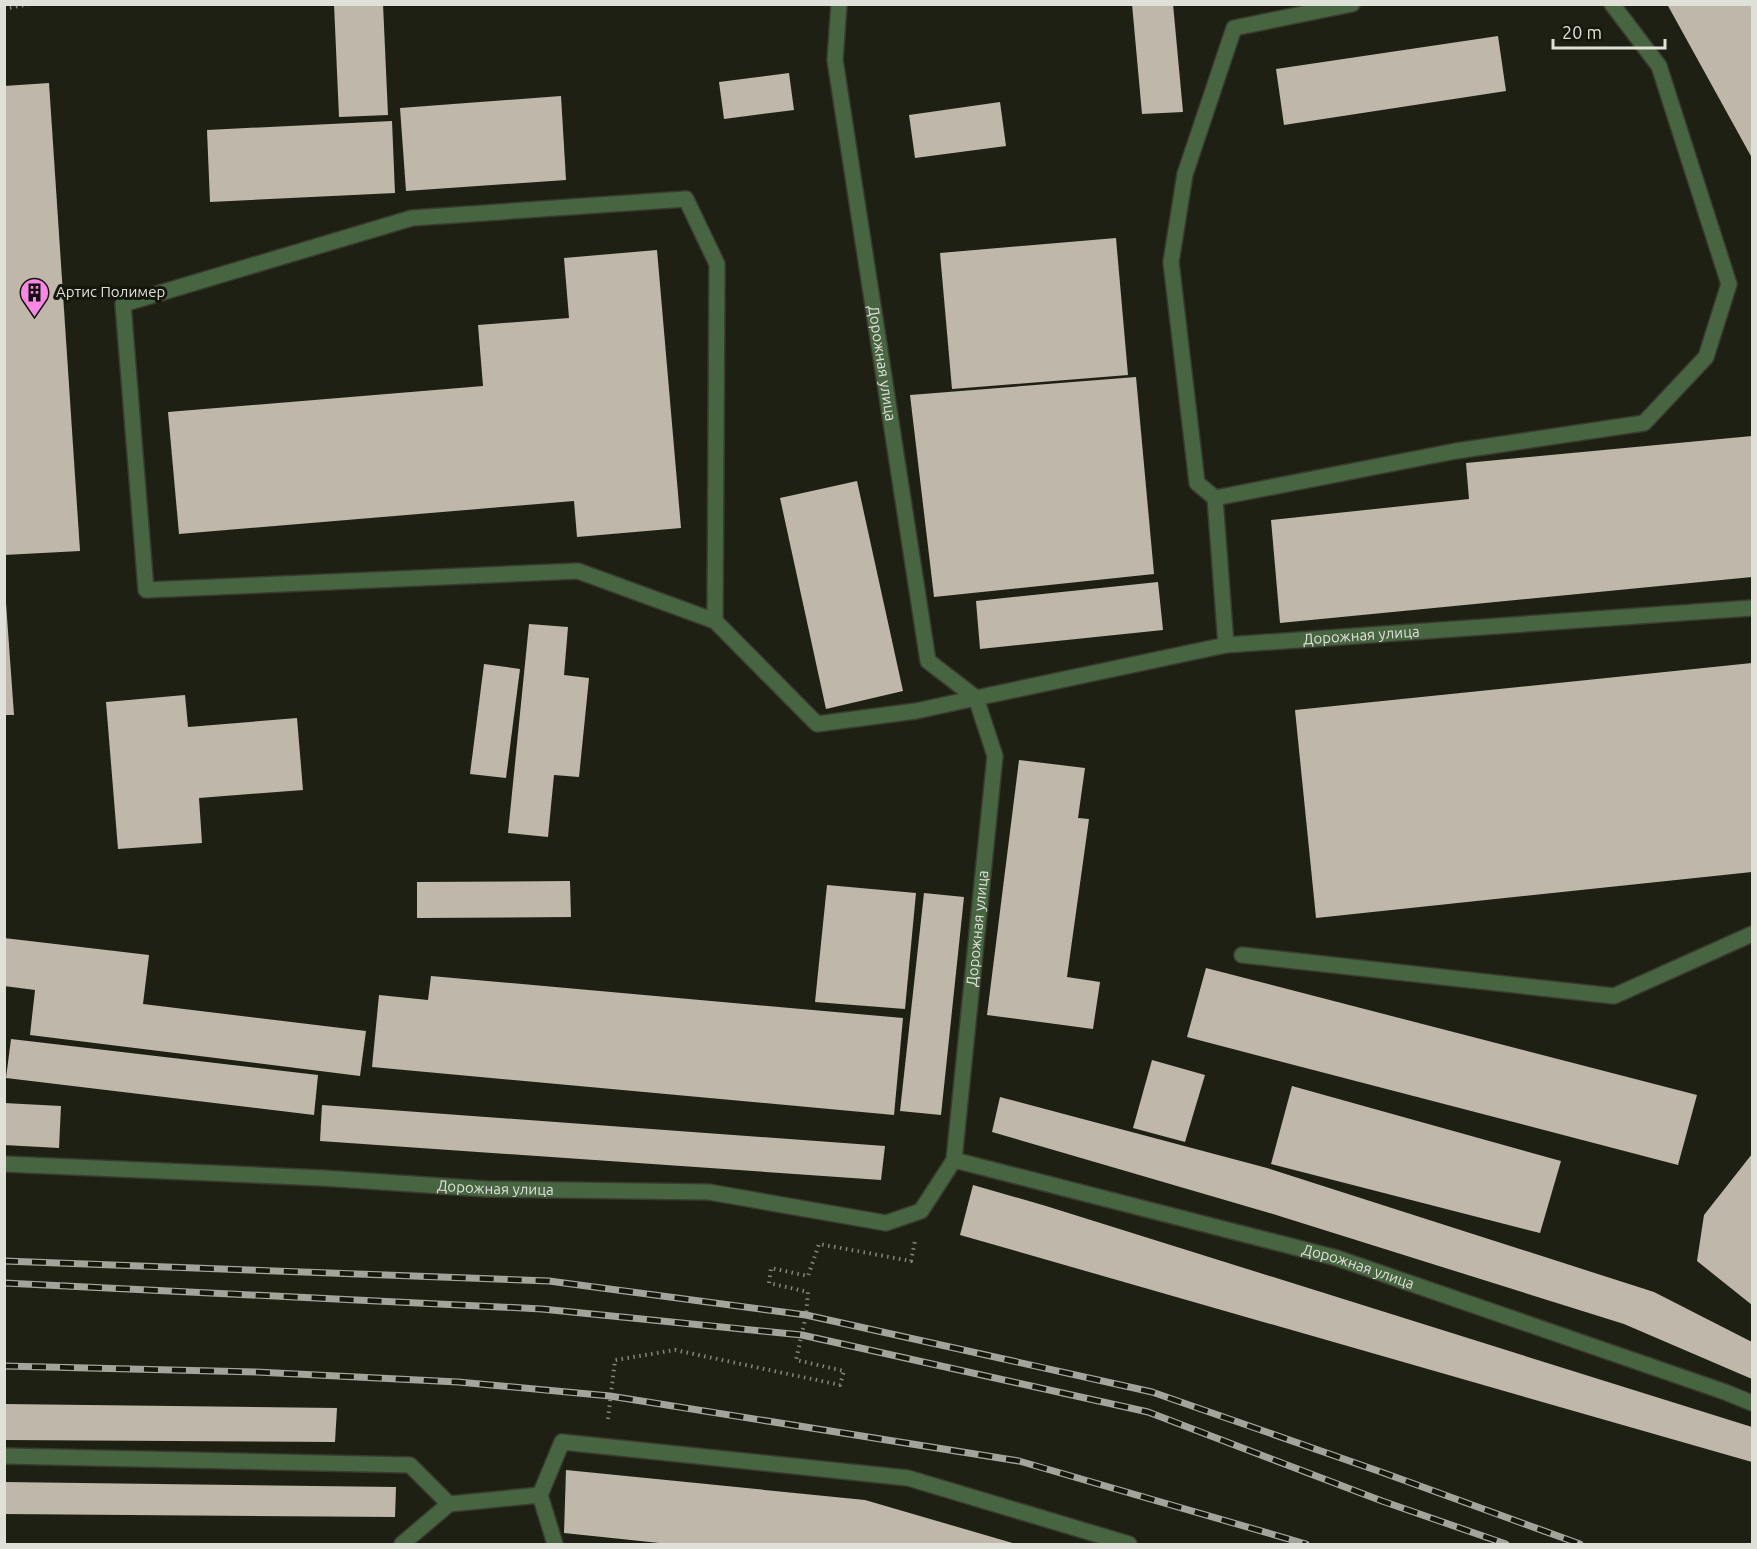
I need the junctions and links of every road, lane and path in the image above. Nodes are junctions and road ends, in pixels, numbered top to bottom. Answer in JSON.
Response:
{"nodes":[{"id":1,"x":29,"y":4,"type":"edge"},
{"id":2,"x":838,"y":4,"type":"edge"},
{"id":3,"x":1352,"y":4,"type":"edge"},
{"id":4,"x":1612,"y":4,"type":"edge"},
{"id":5,"x":4,"y":9,"type":"edge"},
{"id":6,"x":1215,"y":498,"type":"junction"},
{"id":7,"x":1752,"y":608,"type":"edge"},
{"id":8,"x":715,"y":621,"type":"junction"},
{"id":9,"x":1226,"y":645,"type":"junction"},
{"id":10,"x":976,"y":698,"type":"junction"},
{"id":11,"x":1752,"y":934,"type":"edge"},
{"id":12,"x":1242,"y":955,"type":"dead end"},
{"id":13,"x":954,"y":1160,"type":"junction"},
{"id":14,"x":4,"y":1164,"type":"edge"},
{"id":15,"x":921,"y":1211,"type":"junction"},
{"id":16,"x":1752,"y":1403,"type":"edge"},
{"id":17,"x":598,"y":1419,"type":"dead end"},
{"id":18,"x":4,"y":1456,"type":"edge"},
{"id":19,"x":540,"y":1495,"type":"junction"},
{"id":20,"x":449,"y":1504,"type":"junction"},
{"id":21,"x":402,"y":1545,"type":"edge"},
{"id":22,"x":555,"y":1545,"type":"edge"},
{"id":23,"x":1129,"y":1545,"type":"edge"}],
"edges":[{"from":1,"to":5,"type":"path"},
{"from":2,"to":10,"type":"street","name":"Дорожная улица"},
{"from":3,"to":6,"type":"street"},
{"from":4,"to":6,"type":"street"},
{"from":6,"to":9,"type":"street"},
{"from":7,"to":9,"type":"street","name":"Дорожная улица"},
{"from":8,"to":8,"type":"street"},
{"from":8,"to":10,"type":"street"},
{"from":9,"to":10,"type":"street","name":"Дорожная улица"},
{"from":10,"to":13,"type":"street","name":"Дорожная улица"},
{"from":11,"to":12,"type":"street"},
{"from":13,"to":15,"type":"street","name":"Дорожная улица"},
{"from":13,"to":16,"type":"street","name":"Дорожная улица"},
{"from":14,"to":15,"type":"street","name":"Дорожная улица"},
{"from":15,"to":17,"type":"path"},
{"from":18,"to":20,"type":"street"},
{"from":19,"to":20,"type":"street"},
{"from":19,"to":22,"type":"street"},
{"from":19,"to":23,"type":"street"},
{"from":20,"to":21,"type":"street"}]}
